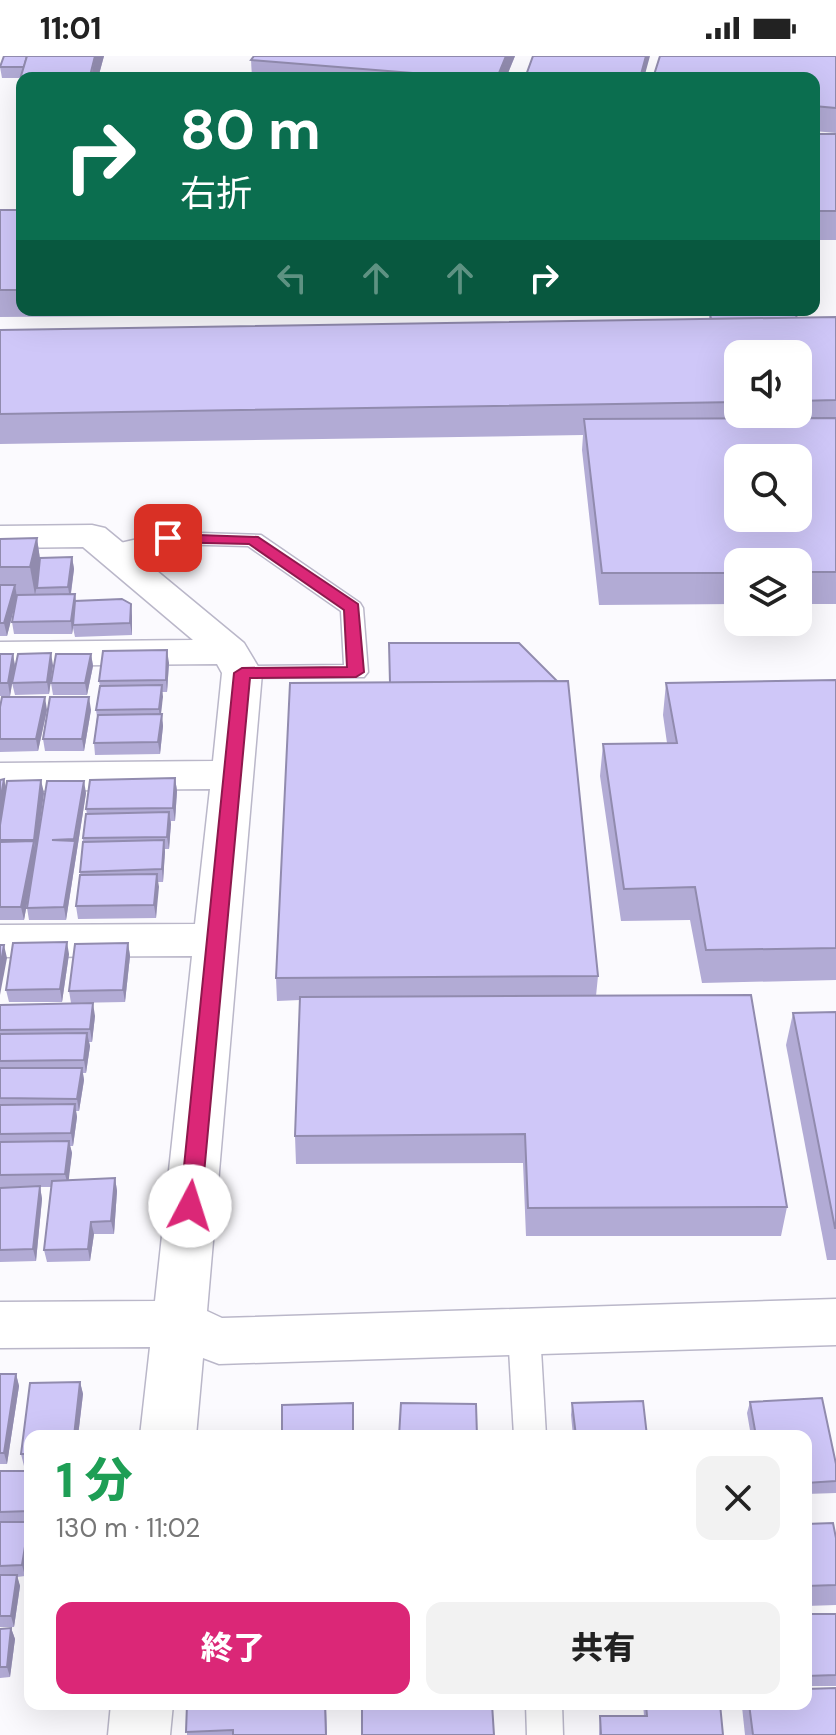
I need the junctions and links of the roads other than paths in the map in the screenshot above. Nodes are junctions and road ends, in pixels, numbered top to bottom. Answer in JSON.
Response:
{"nodes":[{"id":1,"x":0,"y":537,"type":"edge"},
{"id":2,"x":111,"y":552,"type":"junction"},
{"id":3,"x":0,"y":654,"type":"edge"},
{"id":4,"x":236,"y":663,"type":"junction"},
{"id":5,"x":232,"y":775,"type":"junction"},
{"id":6,"x":0,"y":777,"type":"edge"},
{"id":7,"x":216,"y":940,"type":"junction"},
{"id":8,"x":0,"y":941,"type":"edge"},
{"id":9,"x":836,"y":1322,"type":"edge"},
{"id":10,"x":179,"y":1324,"type":"junction"},
{"id":11,"x":0,"y":1325,"type":"edge"},
{"id":12,"x":524,"y":1332,"type":"junction"},
{"id":13,"x":169,"y":1430,"type":"edge"},
{"id":14,"x":530,"y":1430,"type":"edge"},
{"id":15,"x":141,"y":1710,"type":"edge"},
{"id":16,"x":544,"y":1710,"type":"edge"},
{"id":17,"x":139,"y":1735,"type":"edge"},
{"id":18,"x":545,"y":1735,"type":"edge"}],
"edges":[{"from":1,"to":2,"type":"street"},
{"from":2,"to":4,"type":"street"},
{"from":2,"to":4,"type":"lane"},
{"from":3,"to":4,"type":"street"},
{"from":4,"to":5,"type":"street"},
{"from":5,"to":6,"type":"street"},
{"from":5,"to":7,"type":"street"},
{"from":7,"to":8,"type":"street"},
{"from":7,"to":10,"type":"street"},
{"from":9,"to":12,"type":"street"},
{"from":10,"to":11,"type":"street"},
{"from":10,"to":12,"type":"street"},
{"from":10,"to":13,"type":"street"},
{"from":12,"to":14,"type":"lane"},
{"from":15,"to":17,"type":"street"},
{"from":16,"to":18,"type":"lane"}]}
